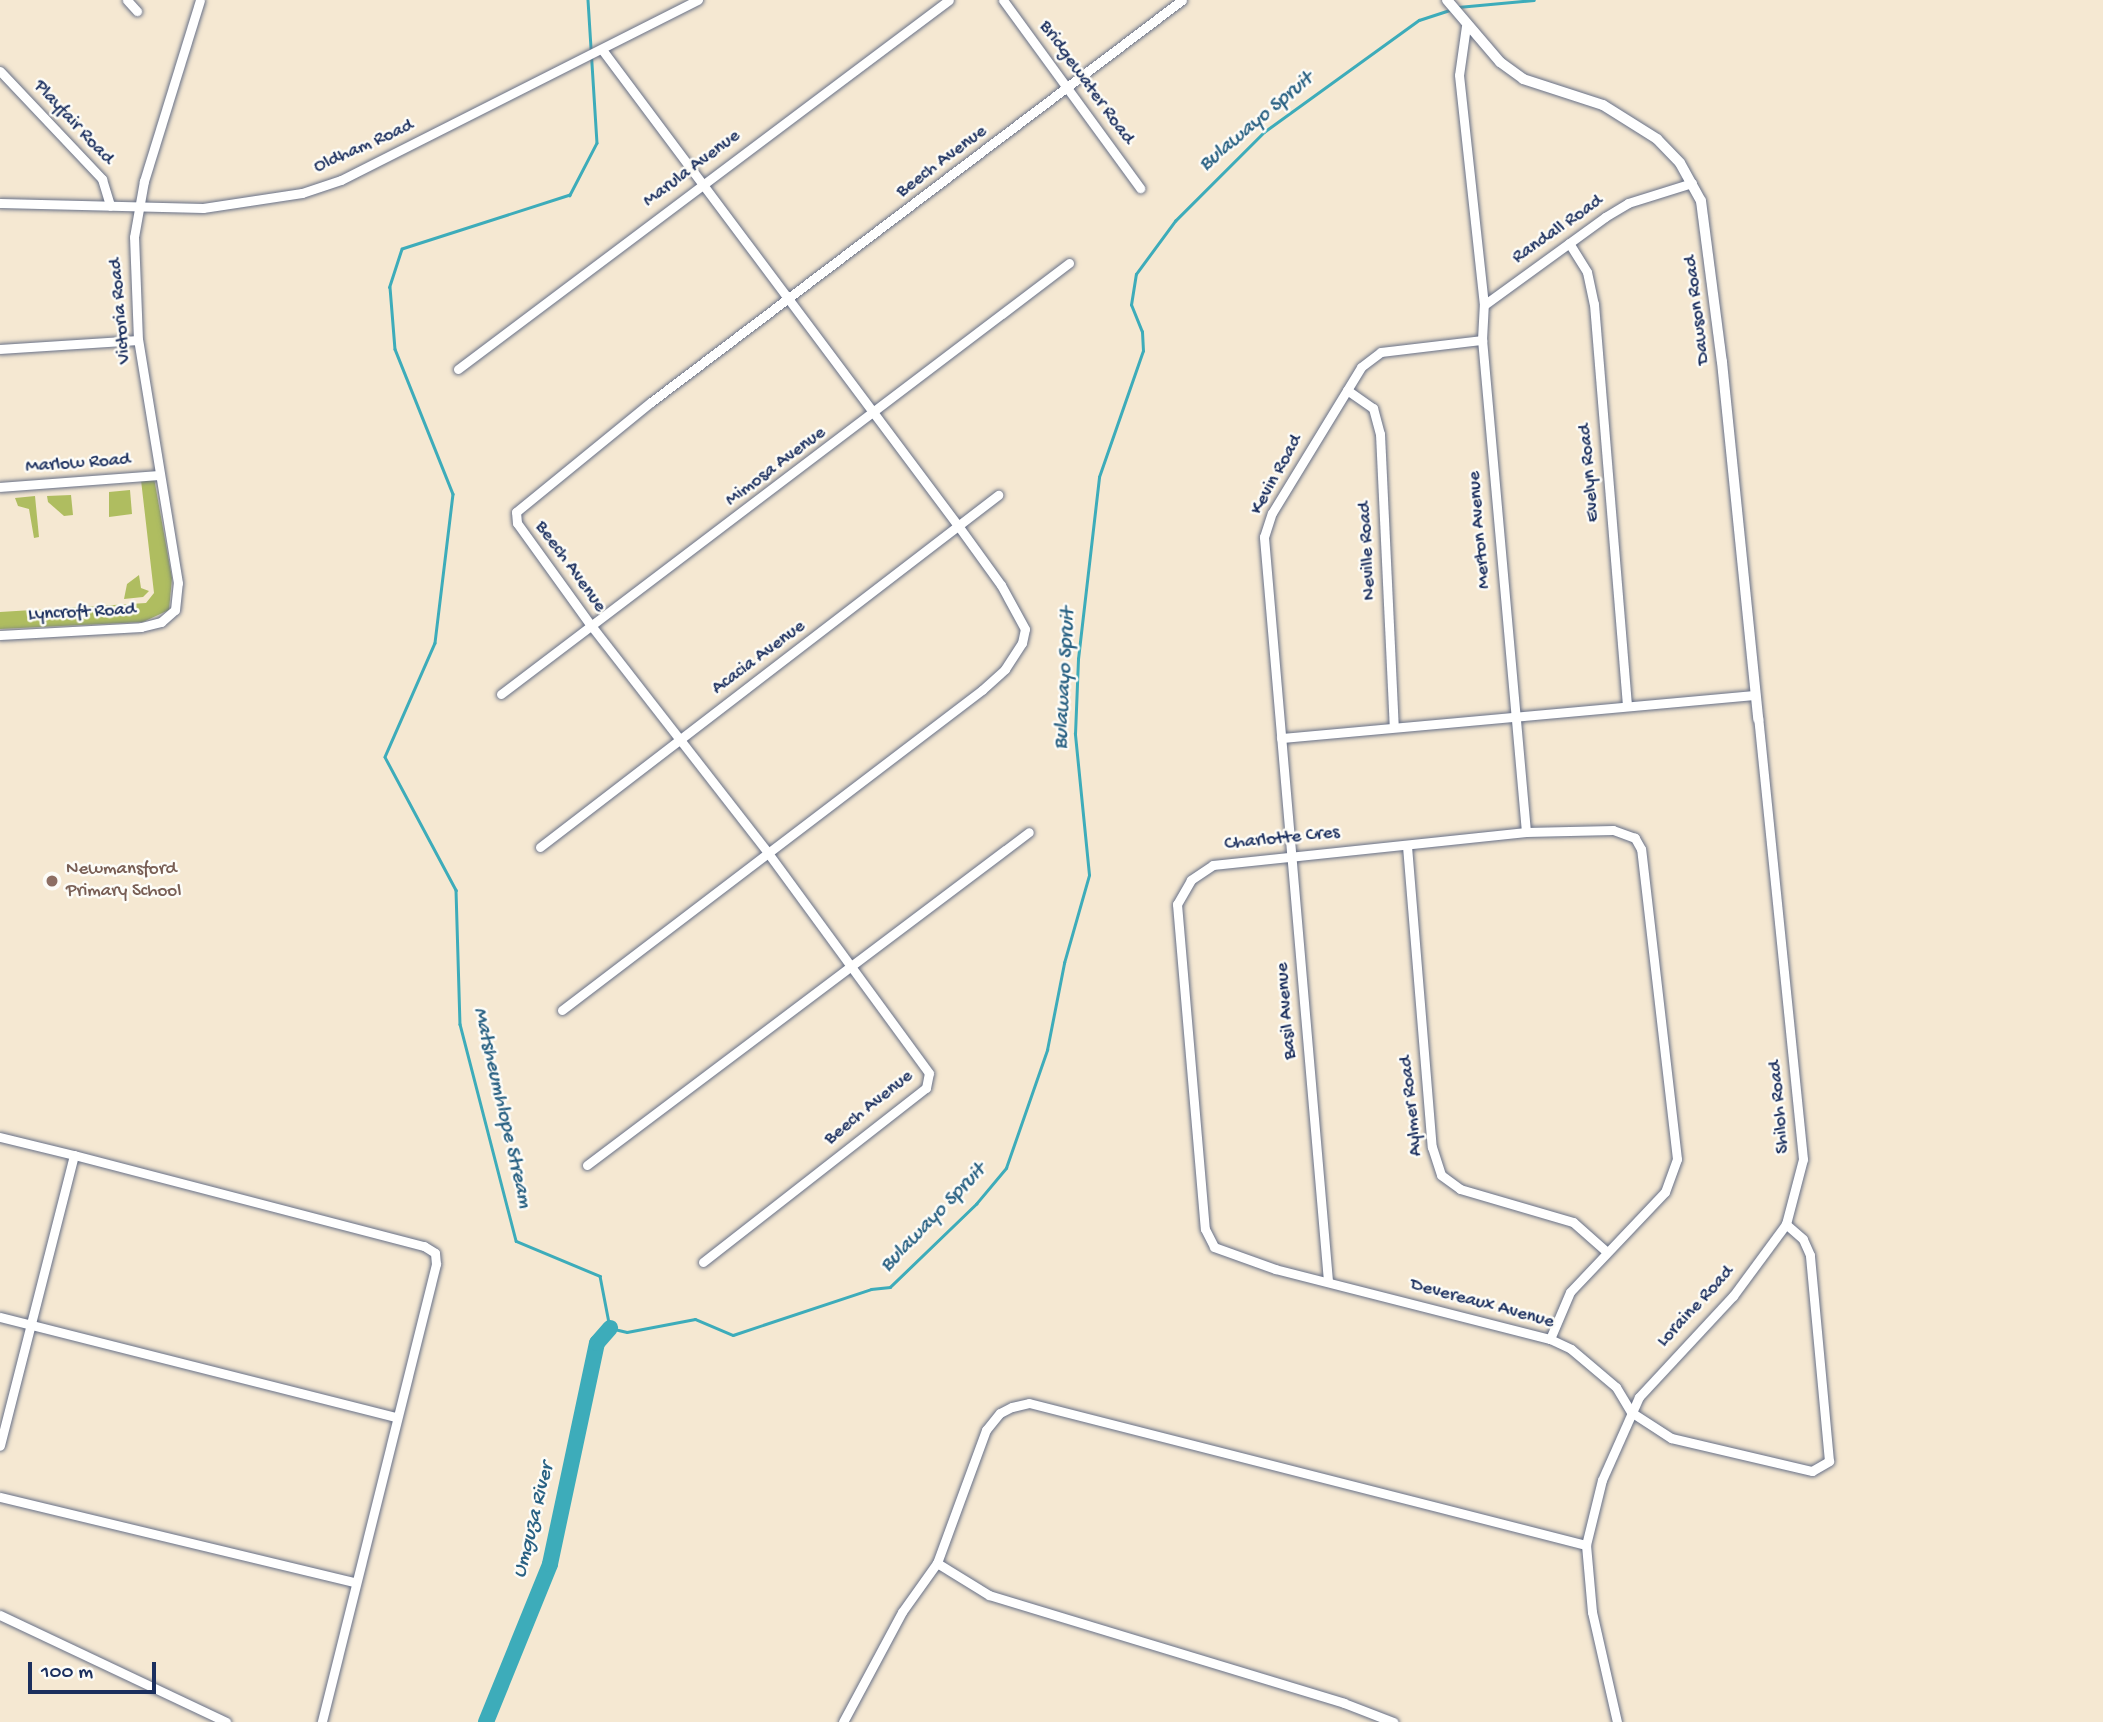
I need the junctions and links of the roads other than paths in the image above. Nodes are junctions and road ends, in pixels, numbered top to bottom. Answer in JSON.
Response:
{"nodes":[{"id":1,"x":127,"y":0,"type":"edge"},
{"id":2,"x":200,"y":0,"type":"edge"},
{"id":3,"x":698,"y":0,"type":"edge"},
{"id":4,"x":949,"y":0,"type":"edge"},
{"id":5,"x":1003,"y":0,"type":"edge"},
{"id":6,"x":1182,"y":0,"type":"edge"},
{"id":7,"x":1447,"y":0,"type":"edge"},
{"id":8,"x":137,"y":11,"type":"dead end"},
{"id":9,"x":1465,"y":25,"type":"junction"},
{"id":10,"x":600,"y":52,"type":"junction"},
{"id":11,"x":0,"y":71,"type":"edge"},
{"id":12,"x":1069,"y":88,"type":"junction"},
{"id":13,"x":1692,"y":183,"type":"junction"},
{"id":14,"x":701,"y":184,"type":"junction"},
{"id":15,"x":1140,"y":188,"type":"dead end"},
{"id":16,"x":0,"y":203,"type":"edge"},
{"id":17,"x":110,"y":205,"type":"junction"},
{"id":18,"x":140,"y":206,"type":"junction"},
{"id":19,"x":1569,"y":243,"type":"junction"},
{"id":20,"x":1069,"y":262,"type":"dead end"},
{"id":21,"x":790,"y":299,"type":"junction"},
{"id":22,"x":1484,"y":305,"type":"junction"},
{"id":23,"x":138,"y":340,"type":"junction"},
{"id":24,"x":1482,"y":340,"type":"junction"},
{"id":25,"x":0,"y":349,"type":"edge"},
{"id":26,"x":458,"y":369,"type":"dead end"},
{"id":27,"x":1347,"y":390,"type":"junction"},
{"id":28,"x":874,"y":415,"type":"junction"},
{"id":29,"x":158,"y":475,"type":"junction"},
{"id":30,"x":0,"y":487,"type":"edge"},
{"id":31,"x":998,"y":495,"type":"dead end"},
{"id":32,"x":959,"y":527,"type":"junction"},
{"id":33,"x":178,"y":583,"type":"joint"},
{"id":34,"x":592,"y":627,"type":"junction"},
{"id":35,"x":0,"y":635,"type":"edge"},
{"id":36,"x":501,"y":694,"type":"dead end"},
{"id":37,"x":1755,"y":695,"type":"junction"},
{"id":38,"x":1627,"y":705,"type":"junction"},
{"id":39,"x":1514,"y":717,"type":"junction"},
{"id":40,"x":1758,"y":719,"type":"joint"},
{"id":41,"x":1394,"y":726,"type":"junction"},
{"id":42,"x":1281,"y":738,"type":"junction"},
{"id":43,"x":679,"y":741,"type":"junction"},
{"id":44,"x":1028,"y":832,"type":"dead end"},
{"id":45,"x":1526,"y":832,"type":"junction"},
{"id":46,"x":1407,"y":846,"type":"junction"},
{"id":47,"x":540,"y":848,"type":"dead end"},
{"id":48,"x":769,"y":854,"type":"junction"},
{"id":49,"x":1291,"y":854,"type":"junction"},
{"id":50,"x":852,"y":969,"type":"junction"},
{"id":51,"x":562,"y":1010,"type":"dead end"},
{"id":52,"x":0,"y":1137,"type":"edge"},
{"id":53,"x":74,"y":1155,"type":"junction"},
{"id":54,"x":587,"y":1165,"type":"dead end"},
{"id":55,"x":1786,"y":1224,"type":"junction"},
{"id":56,"x":1205,"y":1229,"type":"joint"},
{"id":57,"x":1607,"y":1252,"type":"junction"},
{"id":58,"x":702,"y":1262,"type":"dead end"},
{"id":59,"x":1328,"y":1281,"type":"junction"},
{"id":60,"x":0,"y":1317,"type":"edge"},
{"id":61,"x":31,"y":1325,"type":"junction"},
{"id":62,"x":1550,"y":1339,"type":"junction"},
{"id":63,"x":1631,"y":1412,"type":"junction"},
{"id":64,"x":396,"y":1417,"type":"junction"},
{"id":65,"x":0,"y":1446,"type":"edge"},
{"id":66,"x":0,"y":1497,"type":"edge"},
{"id":67,"x":1586,"y":1545,"type":"junction"},
{"id":68,"x":937,"y":1563,"type":"junction"},
{"id":69,"x":354,"y":1582,"type":"junction"},
{"id":70,"x":0,"y":1615,"type":"edge"},
{"id":71,"x":226,"y":1722,"type":"edge"},
{"id":72,"x":322,"y":1722,"type":"edge"},
{"id":73,"x":843,"y":1722,"type":"edge"},
{"id":74,"x":1393,"y":1722,"type":"edge"},
{"id":75,"x":1618,"y":1722,"type":"edge"}],
"edges":[{"from":1,"to":8,"type":"street"},
{"from":2,"to":18,"type":"street","name":"Victoria Road"},
{"from":3,"to":10,"type":"street","name":"Oldham Road"},
{"from":4,"to":14,"type":"street","name":"Marula Avenue"},
{"from":5,"to":12,"type":"street","name":"Bridgewater Road"},
{"from":6,"to":12,"type":"street","name":"Beech Avenue"},
{"from":7,"to":9,"type":"street","name":"Dawson Road"},
{"from":9,"to":13,"type":"street","name":"Dawson Road"},
{"from":9,"to":22,"type":"street"},
{"from":10,"to":14,"type":"street"},
{"from":10,"to":18,"type":"street","name":"Oldham Road"},
{"from":11,"to":17,"type":"street","name":"Playfair Road"},
{"from":12,"to":15,"type":"street","name":"Bridgewater Road"},
{"from":12,"to":21,"type":"street","name":"Beech Avenue"},
{"from":13,"to":19,"type":"street","name":"Randall Road"},
{"from":13,"to":37,"type":"street","name":"Dawson Road"},
{"from":14,"to":21,"type":"street"},
{"from":14,"to":26,"type":"street","name":"Marula Avenue"},
{"from":16,"to":17,"type":"street","name":"Oldham Road"},
{"from":17,"to":18,"type":"street","name":"Oldham Road"},
{"from":18,"to":23,"type":"street","name":"Victoria Road"},
{"from":19,"to":22,"type":"street","name":"Randall Road"},
{"from":19,"to":38,"type":"street","name":"Evelyn Road"},
{"from":20,"to":28,"type":"street","name":"Mimosa Avenue"},
{"from":21,"to":28,"type":"street"},
{"from":21,"to":34,"type":"street","name":"Beech Avenue"},
{"from":22,"to":24,"type":"street"},
{"from":23,"to":25,"type":"street"},
{"from":23,"to":29,"type":"street","name":"Victoria Road"},
{"from":24,"to":27,"type":"street","name":"Kevin Road"},
{"from":24,"to":39,"type":"street","name":"Merton Avenue"},
{"from":27,"to":41,"type":"street","name":"Neville Road"},
{"from":27,"to":42,"type":"street","name":"Kevin Road"},
{"from":28,"to":32,"type":"street"},
{"from":28,"to":34,"type":"street","name":"Mimosa Avenue"},
{"from":29,"to":30,"type":"street","name":"Marlow Road"},
{"from":29,"to":33,"type":"street","name":"Victoria Road"},
{"from":31,"to":32,"type":"street","name":"Acacia Avenue"},
{"from":32,"to":43,"type":"street","name":"Acacia Avenue"},
{"from":32,"to":48,"type":"street"},
{"from":33,"to":35,"type":"street","name":"Lyncroft Road"},
{"from":34,"to":36,"type":"street","name":"Mimosa Avenue"},
{"from":34,"to":43,"type":"street","name":"Beech Avenue"},
{"from":37,"to":38,"type":"street"},
{"from":37,"to":40,"type":"street","name":"Dawson Road"},
{"from":38,"to":39,"type":"street"},
{"from":39,"to":41,"type":"street"},
{"from":39,"to":45,"type":"street"},
{"from":40,"to":55,"type":"street","name":"Shiloh Road"},
{"from":41,"to":42,"type":"street"},
{"from":42,"to":49,"type":"street","name":"Basil Avenue"},
{"from":43,"to":47,"type":"street","name":"Acacia Avenue"},
{"from":43,"to":48,"type":"street","name":"Beech Avenue"},
{"from":44,"to":50,"type":"street"},
{"from":45,"to":46,"type":"street","name":"Charlotte Cres"},
{"from":45,"to":57,"type":"street","name":"Charlotte Cres"},
{"from":46,"to":49,"type":"street","name":"Charlotte Cres"},
{"from":46,"to":57,"type":"street","name":"Aylmer Road"},
{"from":48,"to":50,"type":"street","name":"Beech Avenue"},
{"from":48,"to":51,"type":"street"},
{"from":49,"to":56,"type":"street","name":"Charlotte Cres"},
{"from":49,"to":59,"type":"street","name":"Basil Avenue"},
{"from":50,"to":54,"type":"street"},
{"from":50,"to":58,"type":"street","name":"Beech Avenue"},
{"from":52,"to":53,"type":"street"},
{"from":53,"to":61,"type":"street"},
{"from":53,"to":64,"type":"street"},
{"from":55,"to":63,"type":"street","name":"Loraine Road"},
{"from":55,"to":63,"type":"street","name":"Devereaux Avenue"},
{"from":56,"to":59,"type":"street","name":"Devereaux Avenue"},
{"from":57,"to":62,"type":"street","name":"Charlotte Cres"},
{"from":59,"to":62,"type":"street","name":"Devereaux Avenue"},
{"from":60,"to":61,"type":"street"},
{"from":61,"to":64,"type":"street"},
{"from":61,"to":65,"type":"street"},
{"from":62,"to":63,"type":"street","name":"Devereaux Avenue"},
{"from":63,"to":67,"type":"street","name":"Loraine Road"},
{"from":64,"to":69,"type":"street"},
{"from":66,"to":69,"type":"street"},
{"from":67,"to":68,"type":"street"},
{"from":67,"to":75,"type":"street","name":"Loraine Road"},
{"from":68,"to":73,"type":"street"},
{"from":68,"to":74,"type":"street"},
{"from":69,"to":72,"type":"street"},
{"from":70,"to":71,"type":"street"}]}
